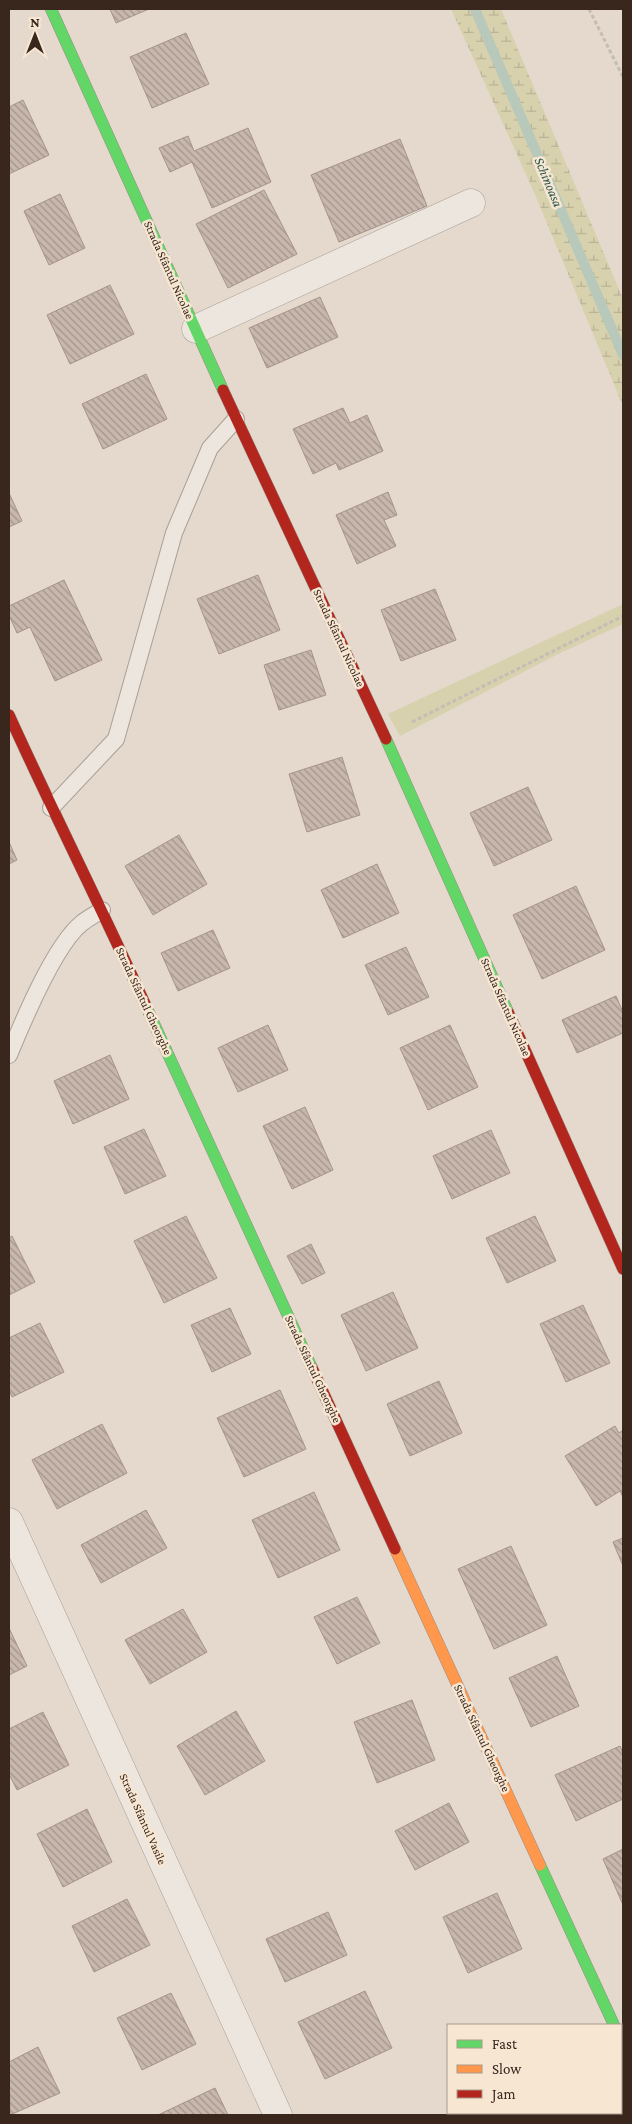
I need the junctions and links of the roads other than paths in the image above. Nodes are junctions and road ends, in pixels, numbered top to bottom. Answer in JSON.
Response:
{"nodes":[{"id":1,"x":51,"y":9,"type":"edge"},
{"id":2,"x":471,"y":203,"type":"dead end"},
{"id":3,"x":196,"y":329,"type":"junction"},
{"id":4,"x":236,"y":419,"type":"junction"},
{"id":5,"x":9,"y":715,"type":"edge"},
{"id":6,"x":51,"y":808,"type":"junction"},
{"id":7,"x":102,"y":910,"type":"junction"},
{"id":8,"x":9,"y":1055,"type":"edge"},
{"id":9,"x":623,"y":1269,"type":"edge"},
{"id":10,"x":9,"y":1522,"type":"edge"},
{"id":11,"x":614,"y":2024,"type":"edge"},
{"id":12,"x":278,"y":2115,"type":"edge"}],
"edges":[{"from":1,"to":3,"type":"street","name":"Strada Sfântul Nicolae"},
{"from":2,"to":3,"type":"street"},
{"from":3,"to":4,"type":"street","name":"Strada Sfântul Nicolae"},
{"from":4,"to":6,"type":"lane"},
{"from":4,"to":9,"type":"street","name":"Strada Sfântul Nicolae"},
{"from":5,"to":6,"type":"street","name":"Strada Sfântul Gheorghe"},
{"from":6,"to":7,"type":"street","name":"Strada Sfântul Gheorghe"},
{"from":7,"to":8,"type":"lane"},
{"from":7,"to":11,"type":"street","name":"Strada Sfântul Gheorghe"},
{"from":10,"to":12,"type":"street","name":"Strada Sfântul Vasile"}]}
